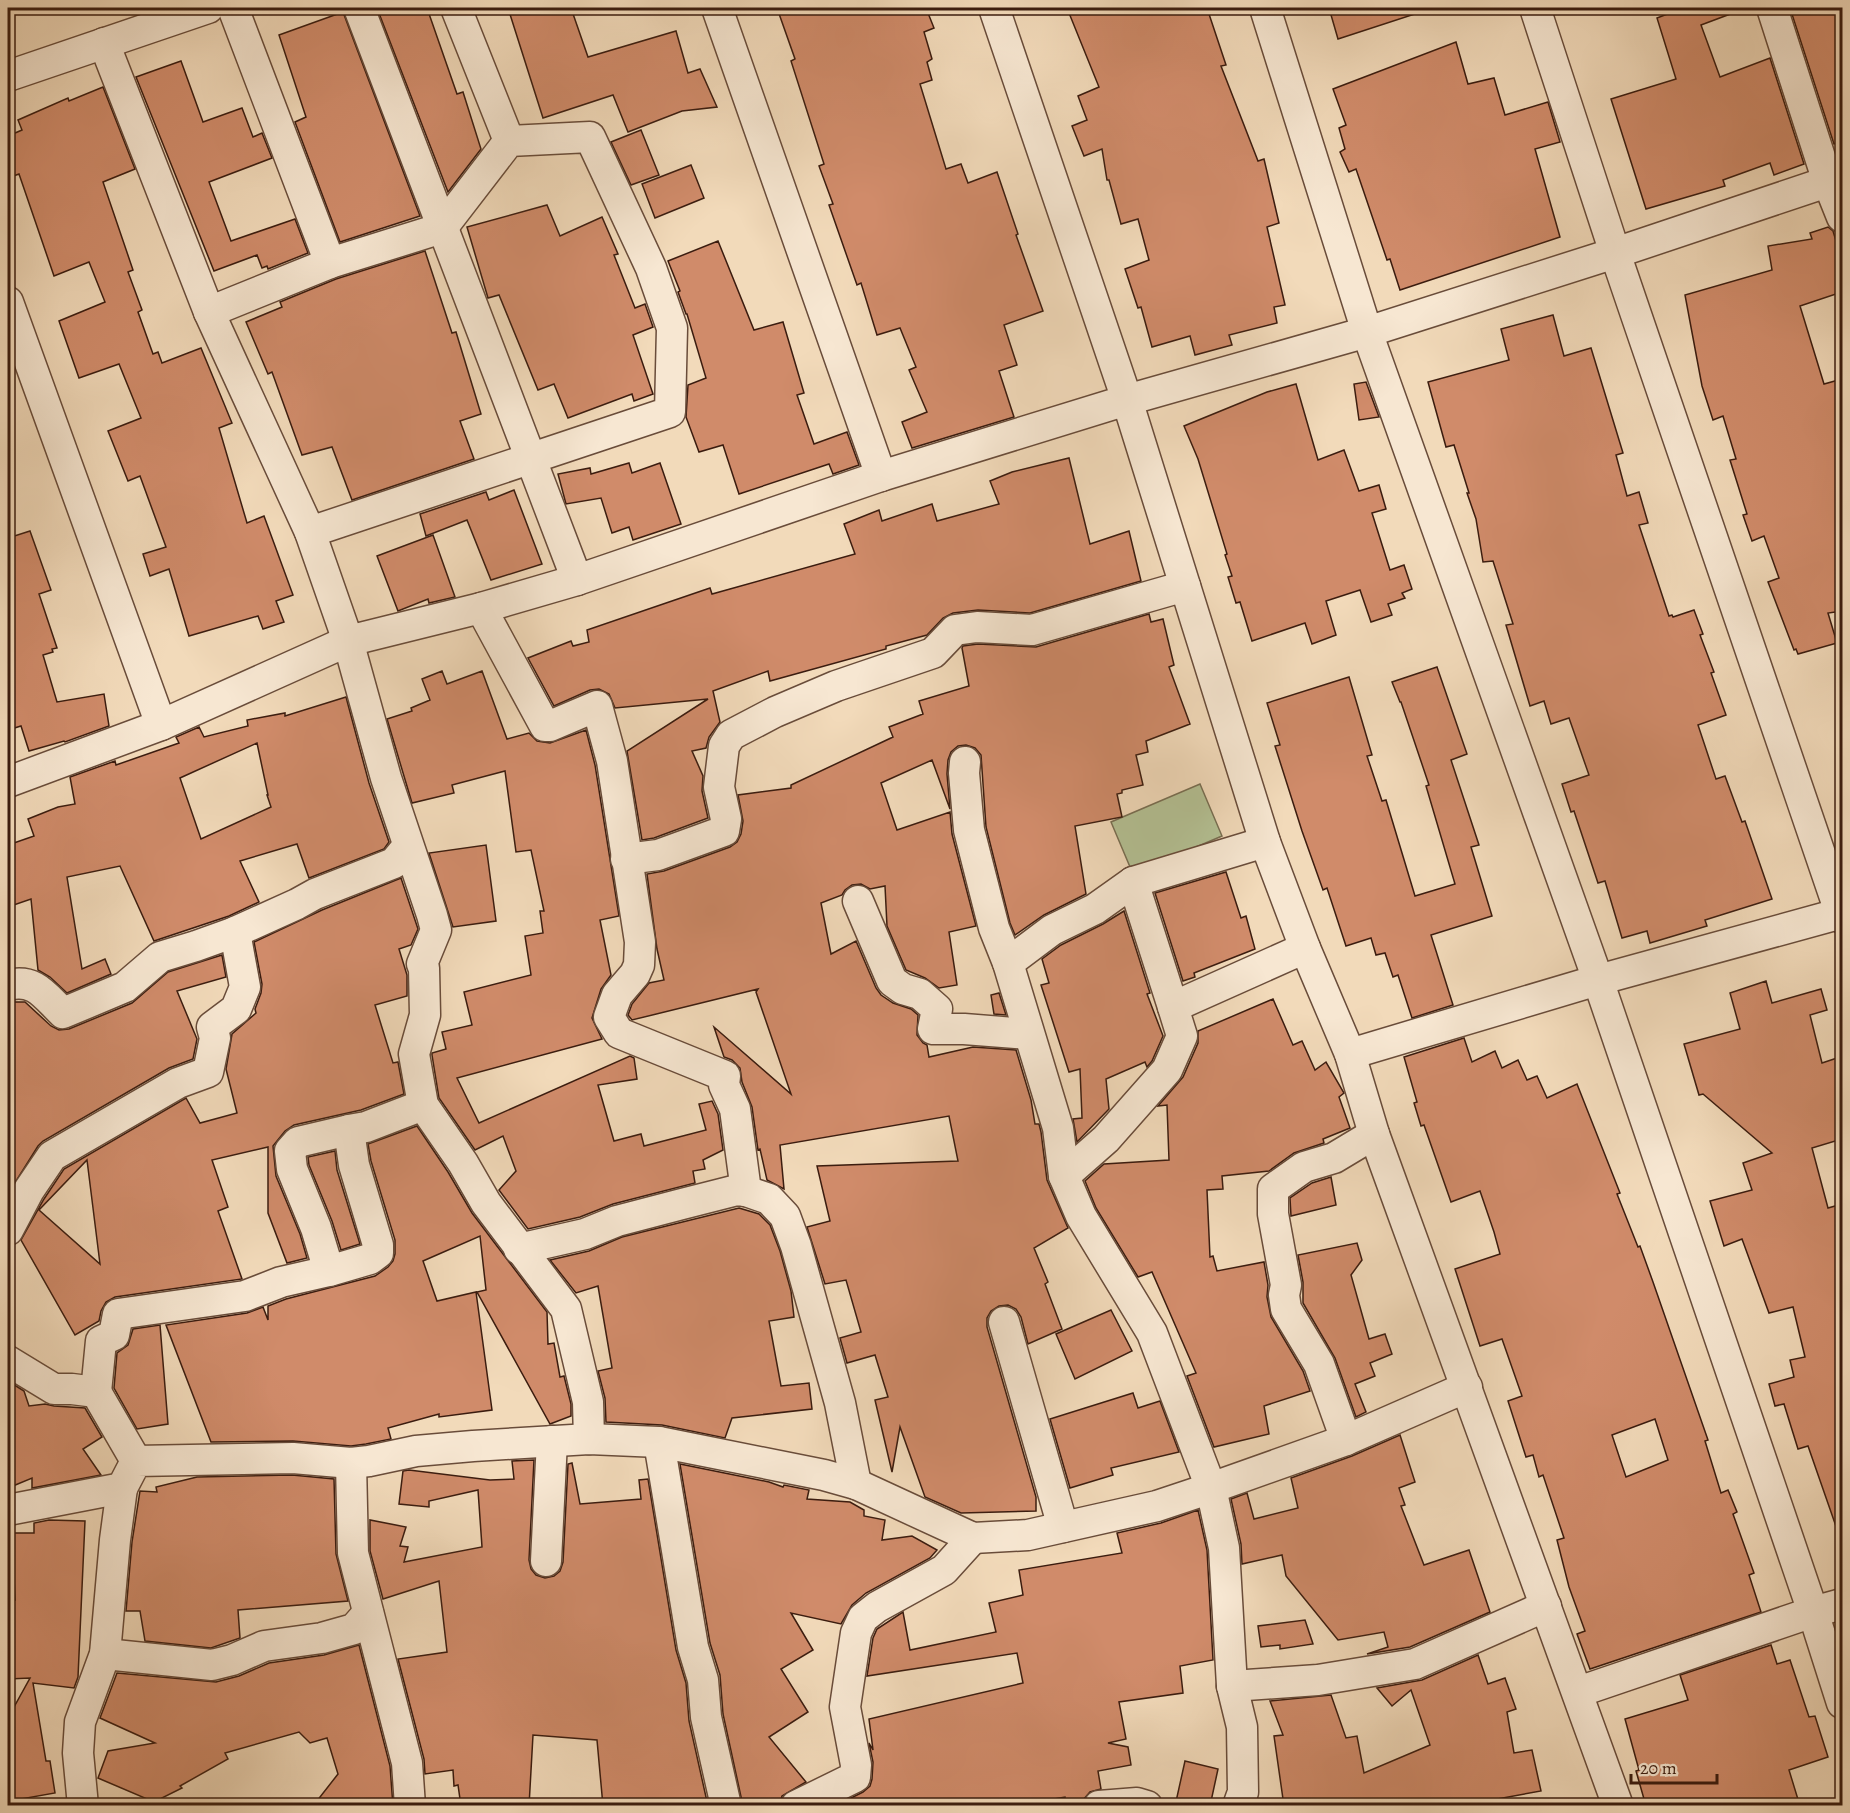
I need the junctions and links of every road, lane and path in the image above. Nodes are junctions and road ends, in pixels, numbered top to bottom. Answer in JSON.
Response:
{"nodes":[{"id":1,"x":208,"y":8,"type":"edge"},
{"id":2,"x":233,"y":8,"type":"edge"},
{"id":3,"x":359,"y":8,"type":"edge"},
{"id":4,"x":456,"y":8,"type":"edge"},
{"id":5,"x":717,"y":8,"type":"edge"},
{"id":6,"x":994,"y":8,"type":"edge"},
{"id":7,"x":1265,"y":8,"type":"edge"},
{"id":8,"x":1535,"y":8,"type":"edge"},
{"id":9,"x":1772,"y":8,"type":"edge"},
{"id":10,"x":104,"y":43,"type":"junction"},
{"id":11,"x":8,"y":76,"type":"edge"},
{"id":12,"x":509,"y":141,"type":"junction"},
{"id":13,"x":1835,"y":180,"type":"edge"},
{"id":14,"x":1842,"y":217,"type":"edge"},
{"id":15,"x":442,"y":228,"type":"junction"},
{"id":16,"x":1615,"y":253,"type":"junction"},
{"id":17,"x":330,"y":263,"type":"junction"},
{"id":18,"x":8,"y":302,"type":"edge"},
{"id":19,"x":209,"y":312,"type":"junction"},
{"id":20,"x":1367,"y":332,"type":"junction"},
{"id":21,"x":1127,"y":400,"type":"junction"},
{"id":22,"x":530,"y":459,"type":"junction"},
{"id":23,"x":881,"y":476,"type":"junction"},
{"id":24,"x":310,"y":532,"type":"junction"},
{"id":25,"x":577,"y":580,"type":"junction"},
{"id":26,"x":1185,"y":586,"type":"junction"},
{"id":27,"x":481,"y":608,"type":"junction"},
{"id":28,"x":348,"y":641,"type":"junction"},
{"id":29,"x":161,"y":725,"type":"junction"},
{"id":30,"x":965,"y":762,"type":"dead end"},
{"id":31,"x":8,"y":782,"type":"edge"},
{"id":32,"x":1265,"y":842,"type":"junction"},
{"id":33,"x":408,"y":846,"type":"junction"},
{"id":34,"x":626,"y":859,"type":"junction"},
{"id":35,"x":1133,"y":882,"type":"junction"},
{"id":36,"x":858,"y":901,"type":"dead end"},
{"id":37,"x":1842,"y":915,"type":"edge"},
{"id":38,"x":235,"y":932,"type":"junction"},
{"id":39,"x":1305,"y":948,"type":"junction"},
{"id":40,"x":1008,"y":963,"type":"junction"},
{"id":41,"x":1598,"y":980,"type":"junction"},
{"id":42,"x":8,"y":985,"type":"edge"},
{"id":43,"x":1173,"y":1007,"type":"junction"},
{"id":44,"x":1028,"y":1034,"type":"junction"},
{"id":45,"x":1350,"y":1054,"type":"junction"},
{"id":46,"x":423,"y":1105,"type":"junction"},
{"id":47,"x":349,"y":1130,"type":"junction"},
{"id":48,"x":1374,"y":1134,"type":"junction"},
{"id":49,"x":1064,"y":1176,"type":"junction"},
{"id":50,"x":746,"y":1191,"type":"junction"},
{"id":51,"x":8,"y":1230,"type":"edge"},
{"id":52,"x":519,"y":1249,"type":"junction"},
{"id":53,"x":329,"y":1271,"type":"junction"},
{"id":54,"x":1004,"y":1322,"type":"dead end"},
{"id":55,"x":8,"y":1361,"type":"edge"},
{"id":56,"x":1467,"y":1387,"type":"junction"},
{"id":57,"x":96,"y":1392,"type":"junction"},
{"id":58,"x":589,"y":1439,"type":"junction"},
{"id":59,"x":552,"y":1440,"type":"junction"},
{"id":60,"x":1346,"y":1440,"type":"junction"},
{"id":61,"x":659,"y":1442,"type":"junction"},
{"id":62,"x":136,"y":1461,"type":"junction"},
{"id":63,"x":351,"y":1463,"type":"junction"},
{"id":64,"x":856,"y":1484,"type":"junction"},
{"id":65,"x":122,"y":1488,"type":"junction"},
{"id":66,"x":1211,"y":1488,"type":"junction"},
{"id":67,"x":8,"y":1510,"type":"edge"},
{"id":68,"x":1063,"y":1527,"type":"junction"},
{"id":69,"x":973,"y":1538,"type":"junction"},
{"id":70,"x":546,"y":1561,"type":"dead end"},
{"id":71,"x":1842,"y":1604,"type":"edge"},
{"id":72,"x":1546,"y":1606,"type":"junction"},
{"id":73,"x":1813,"y":1612,"type":"junction"},
{"id":74,"x":368,"y":1613,"type":"junction"},
{"id":75,"x":105,"y":1654,"type":"junction"},
{"id":76,"x":1232,"y":1686,"type":"junction"},
{"id":77,"x":1578,"y":1692,"type":"junction"},
{"id":78,"x":1842,"y":1703,"type":"edge"},
{"id":79,"x":83,"y":1806,"type":"edge"},
{"id":80,"x":410,"y":1806,"type":"edge"},
{"id":81,"x":726,"y":1806,"type":"edge"},
{"id":82,"x":796,"y":1806,"type":"edge"},
{"id":83,"x":1099,"y":1806,"type":"edge"},
{"id":84,"x":1147,"y":1806,"type":"edge"},
{"id":85,"x":1238,"y":1806,"type":"edge"},
{"id":86,"x":1618,"y":1806,"type":"edge"}],
"edges":[{"from":1,"to":10,"type":"street"},
{"from":2,"to":17,"type":"street"},
{"from":3,"to":15,"type":"street"},
{"from":4,"to":12,"type":"street"},
{"from":5,"to":23,"type":"street"},
{"from":6,"to":21,"type":"street"},
{"from":7,"to":20,"type":"street"},
{"from":8,"to":16,"type":"street"},
{"from":9,"to":13,"type":"street"},
{"from":10,"to":11,"type":"street"},
{"from":10,"to":19,"type":"street"},
{"from":12,"to":15,"type":"street"},
{"from":12,"to":22,"type":"street"},
{"from":13,"to":14,"type":"street"},
{"from":13,"to":16,"type":"street"},
{"from":15,"to":17,"type":"street"},
{"from":15,"to":22,"type":"street"},
{"from":16,"to":20,"type":"street"},
{"from":16,"to":37,"type":"street"},
{"from":17,"to":19,"type":"street"},
{"from":18,"to":29,"type":"street"},
{"from":19,"to":24,"type":"street"},
{"from":20,"to":21,"type":"street"},
{"from":20,"to":41,"type":"street"},
{"from":21,"to":23,"type":"street"},
{"from":21,"to":26,"type":"street"},
{"from":22,"to":24,"type":"street"},
{"from":22,"to":25,"type":"street"},
{"from":23,"to":25,"type":"street"},
{"from":24,"to":28,"type":"street"},
{"from":25,"to":27,"type":"street"},
{"from":26,"to":32,"type":"street"},
{"from":26,"to":34,"type":"street"},
{"from":27,"to":28,"type":"street"},
{"from":27,"to":34,"type":"street"},
{"from":28,"to":29,"type":"street"},
{"from":28,"to":33,"type":"street"},
{"from":29,"to":31,"type":"street"},
{"from":30,"to":40,"type":"street"},
{"from":32,"to":35,"type":"street"},
{"from":32,"to":39,"type":"street"},
{"from":33,"to":38,"type":"street"},
{"from":33,"to":46,"type":"street"},
{"from":34,"to":50,"type":"street"},
{"from":35,"to":40,"type":"street"},
{"from":35,"to":43,"type":"street"},
{"from":36,"to":44,"type":"street"},
{"from":37,"to":41,"type":"street"},
{"from":38,"to":42,"type":"street"},
{"from":38,"to":51,"type":"street"},
{"from":39,"to":43,"type":"street"},
{"from":39,"to":45,"type":"street"},
{"from":40,"to":44,"type":"street"},
{"from":41,"to":45,"type":"street"},
{"from":41,"to":73,"type":"street"},
{"from":43,"to":49,"type":"street"},
{"from":44,"to":49,"type":"street"},
{"from":45,"to":48,"type":"street"},
{"from":46,"to":47,"type":"street"},
{"from":46,"to":52,"type":"street"},
{"from":47,"to":53,"type":"street"},
{"from":47,"to":53,"type":"street"},
{"from":48,"to":56,"type":"street"},
{"from":48,"to":60,"type":"street"},
{"from":49,"to":66,"type":"street"},
{"from":50,"to":52,"type":"street"},
{"from":50,"to":64,"type":"street"},
{"from":52,"to":58,"type":"street"},
{"from":53,"to":57,"type":"street"},
{"from":54,"to":68,"type":"street"},
{"from":55,"to":57,"type":"street"},
{"from":56,"to":60,"type":"street"},
{"from":56,"to":72,"type":"street"},
{"from":57,"to":62,"type":"street"},
{"from":58,"to":59,"type":"street"},
{"from":58,"to":61,"type":"street"},
{"from":59,"to":63,"type":"street"},
{"from":59,"to":70,"type":"street"},
{"from":60,"to":66,"type":"street"},
{"from":61,"to":64,"type":"street"},
{"from":61,"to":81,"type":"street"},
{"from":62,"to":63,"type":"street"},
{"from":62,"to":65,"type":"street"},
{"from":63,"to":74,"type":"street"},
{"from":64,"to":69,"type":"street"},
{"from":65,"to":67,"type":"street"},
{"from":65,"to":75,"type":"street"},
{"from":66,"to":68,"type":"street"},
{"from":66,"to":76,"type":"street"},
{"from":68,"to":69,"type":"street"},
{"from":69,"to":82,"type":"street"},
{"from":71,"to":73,"type":"street"},
{"from":72,"to":76,"type":"street"},
{"from":72,"to":77,"type":"street"},
{"from":73,"to":77,"type":"street"},
{"from":73,"to":78,"type":"street"},
{"from":74,"to":75,"type":"street"},
{"from":74,"to":80,"type":"street"},
{"from":75,"to":79,"type":"street"},
{"from":76,"to":85,"type":"street"},
{"from":77,"to":86,"type":"street"},
{"from":83,"to":84,"type":"street"}]}
